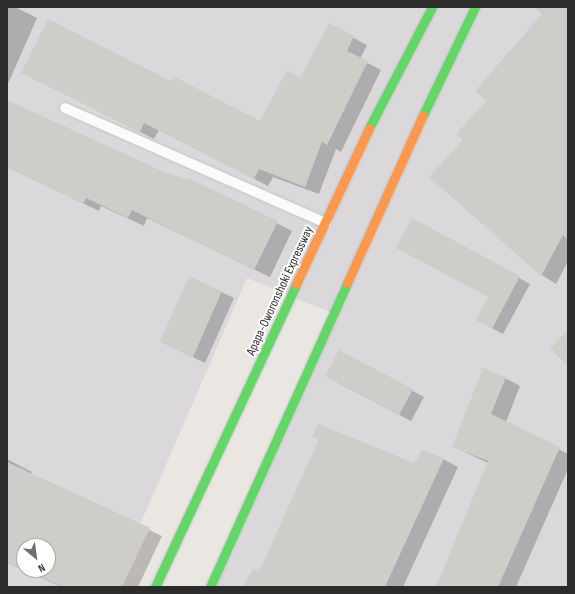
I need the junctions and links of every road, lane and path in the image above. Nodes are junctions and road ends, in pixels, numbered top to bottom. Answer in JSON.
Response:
{"nodes":[{"id":1,"x":432,"y":7,"type":"edge"},
{"id":2,"x":475,"y":7,"type":"edge"},
{"id":3,"x":65,"y":108,"type":"dead end"},
{"id":4,"x":326,"y":223,"type":"junction"},
{"id":5,"x":155,"y":587,"type":"edge"},
{"id":6,"x":210,"y":587,"type":"edge"}],
"edges":[{"from":1,"to":4,"type":"main road","name":"Apapa-Oworonshoki Expressway"},
{"from":2,"to":6,"type":"main road"},
{"from":3,"to":4,"type":"lane"},
{"from":4,"to":5,"type":"main road","name":"Apapa-Oworonshoki Expressway"}]}
